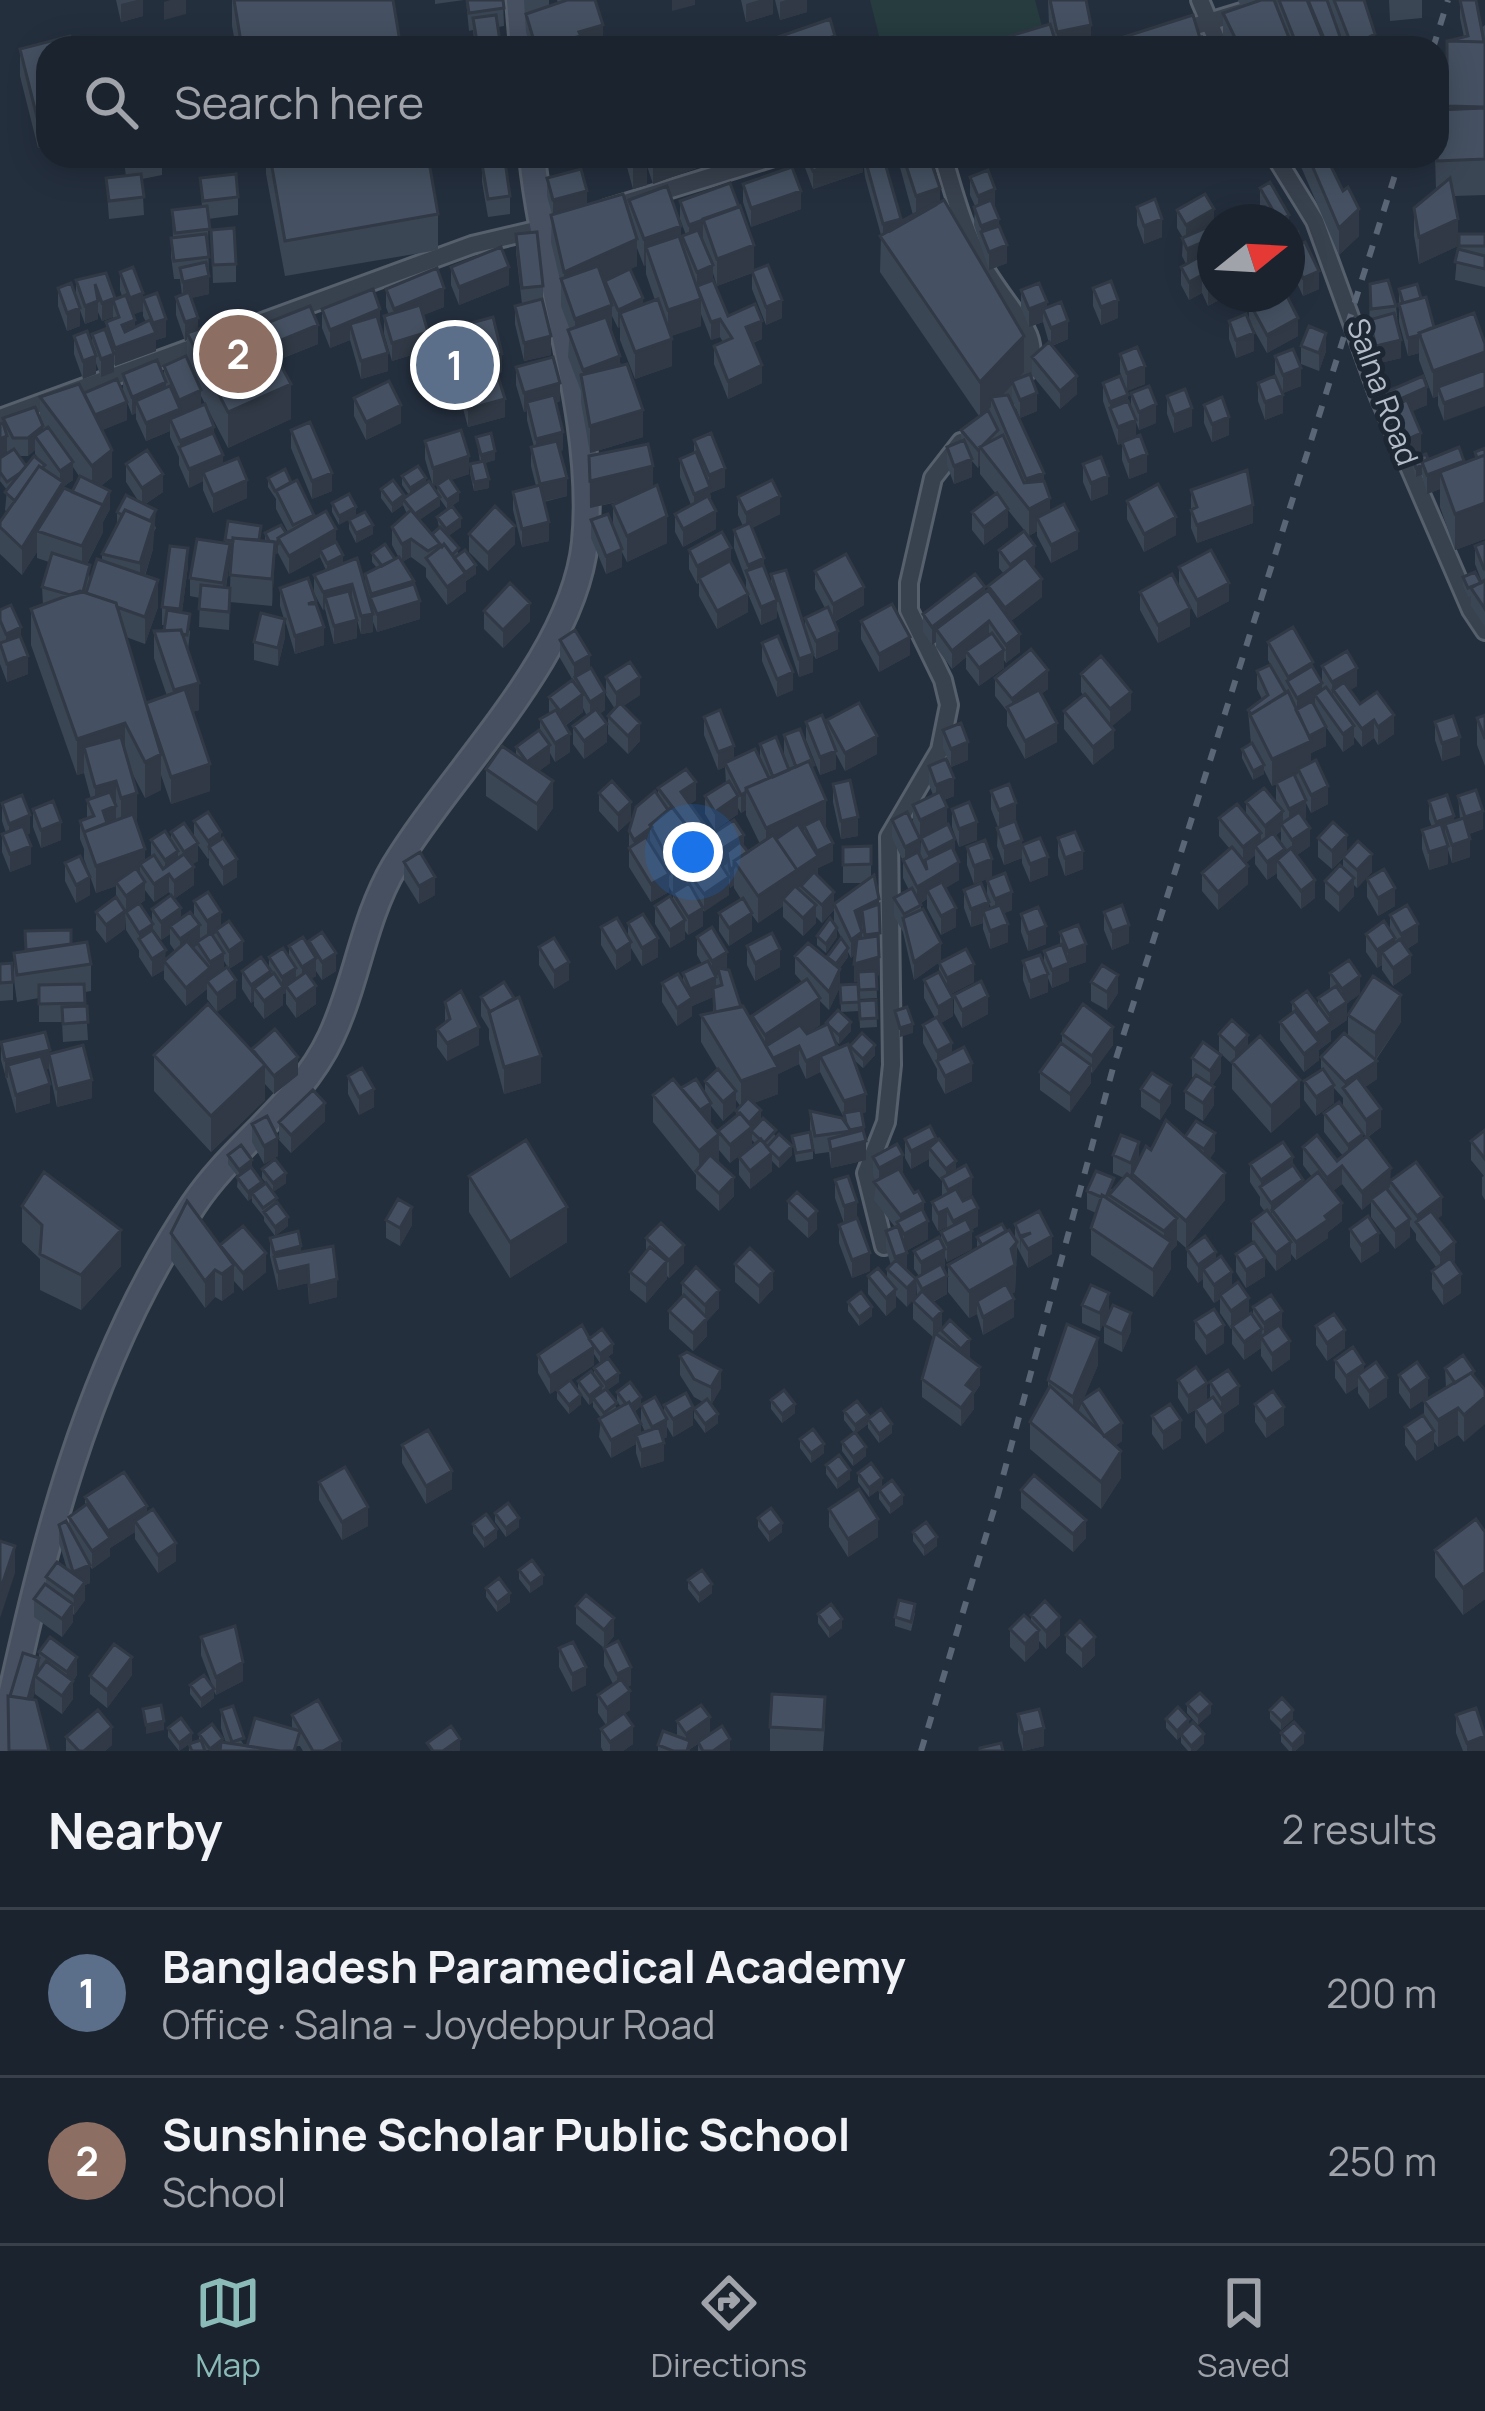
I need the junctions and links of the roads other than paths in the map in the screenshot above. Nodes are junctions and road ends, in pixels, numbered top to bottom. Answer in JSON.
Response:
{"nodes":[{"id":1,"x":519,"y":0,"type":"edge"},
{"id":2,"x":1201,"y":0,"type":"edge"},
{"id":3,"x":1281,"y":0,"type":"edge"},
{"id":4,"x":1208,"y":22,"type":"junction"},
{"id":5,"x":1166,"y":35,"type":"edge"},
{"id":6,"x":522,"y":36,"type":"edge"},
{"id":7,"x":1214,"y":36,"type":"edge"},
{"id":8,"x":536,"y":168,"type":"edge"},
{"id":9,"x":739,"y":168,"type":"edge"},
{"id":10,"x":946,"y":168,"type":"edge"},
{"id":11,"x":1282,"y":168,"type":"edge"},
{"id":12,"x":585,"y":216,"type":"edge"},
{"id":13,"x":553,"y":226,"type":"junction"},
{"id":14,"x":0,"y":418,"type":"edge"},
{"id":15,"x":1485,"y":631,"type":"edge"},
{"id":16,"x":884,"y":1246,"type":"edge"},
{"id":17,"x":0,"y":1747,"type":"edge"}],
"edges":[{"from":1,"to":6,"type":"main road"},
{"from":2,"to":4,"type":"street"},
{"from":3,"to":4,"type":"street"},
{"from":4,"to":5,"type":"street"},
{"from":4,"to":7,"type":"street"},
{"from":8,"to":13,"type":"main road"},
{"from":9,"to":12,"type":"street"},
{"from":10,"to":16,"type":"street"},
{"from":11,"to":15,"type":"street","name":"Salna Road"},
{"from":13,"to":14,"type":"street"},
{"from":13,"to":17,"type":"main road"}]}
